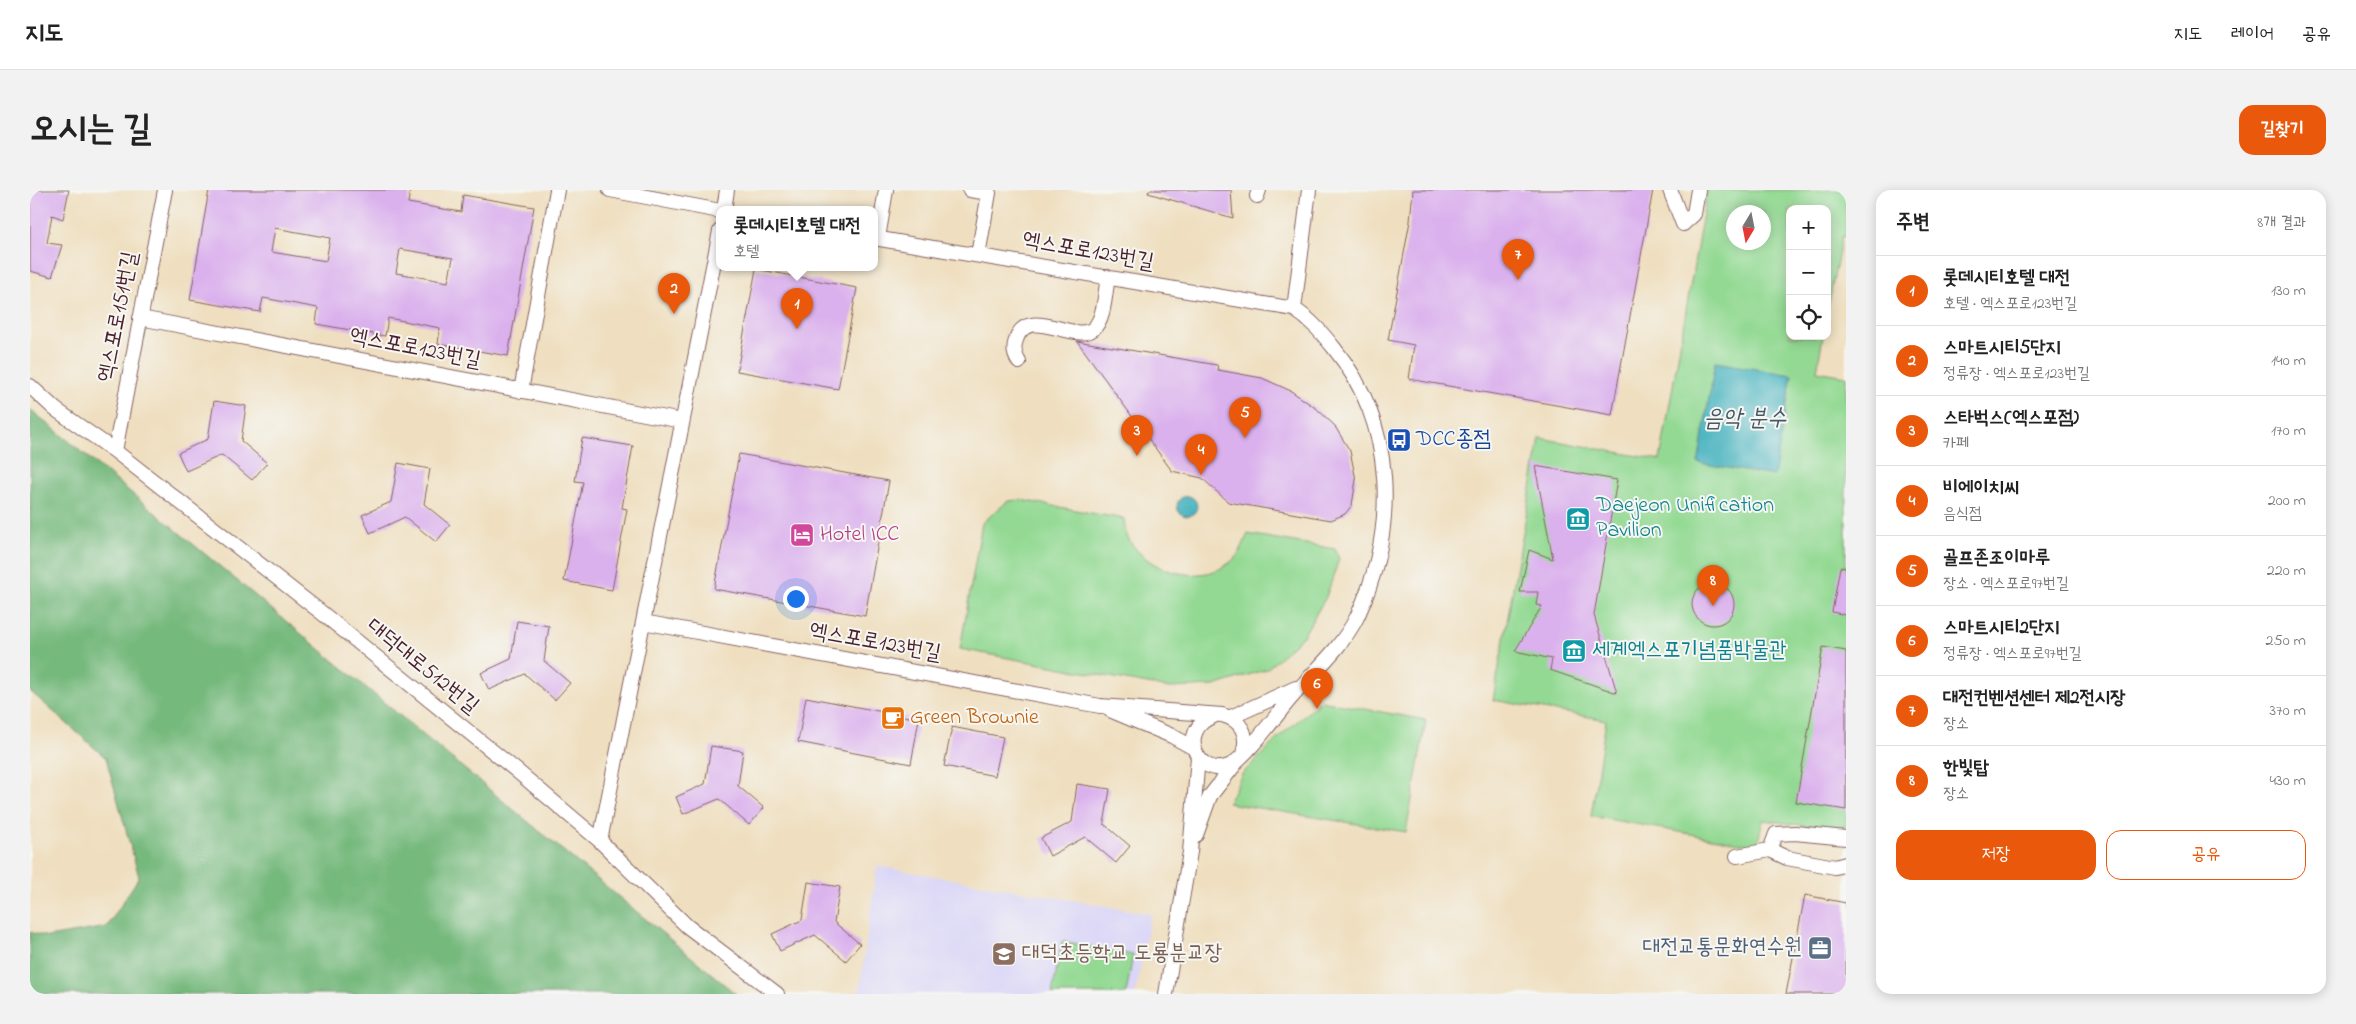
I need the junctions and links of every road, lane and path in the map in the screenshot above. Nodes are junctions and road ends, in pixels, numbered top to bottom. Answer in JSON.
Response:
{"nodes":[{"id":1,"x":165,"y":190,"type":"edge"},
{"id":2,"x":557,"y":190,"type":"edge"},
{"id":3,"x":610,"y":190,"type":"edge"},
{"id":4,"x":727,"y":190,"type":"edge"},
{"id":5,"x":886,"y":190,"type":"edge"},
{"id":6,"x":970,"y":190,"type":"edge"},
{"id":7,"x":1309,"y":190,"type":"edge"},
{"id":8,"x":1670,"y":190,"type":"edge"},
{"id":9,"x":1698,"y":190,"type":"edge"},
{"id":10,"x":989,"y":191,"type":"edge"},
{"id":11,"x":725,"y":206,"type":"edge"},
{"id":12,"x":716,"y":210,"type":"edge"},
{"id":13,"x":878,"y":228,"type":"edge"},
{"id":14,"x":878,"y":238,"type":"edge"},
{"id":15,"x":716,"y":251,"type":"edge"},
{"id":16,"x":978,"y":255,"type":"junction"},
{"id":17,"x":1108,"y":277,"type":"junction"},
{"id":18,"x":1294,"y":309,"type":"junction"},
{"id":19,"x":140,"y":318,"type":"junction"},
{"id":20,"x":1019,"y":362,"type":"dead end"},
{"id":21,"x":30,"y":386,"type":"edge"},
{"id":22,"x":522,"y":391,"type":"junction"},
{"id":23,"x":682,"y":421,"type":"junction"},
{"id":24,"x":115,"y":452,"type":"junction"},
{"id":25,"x":643,"y":622,"type":"junction"},
{"id":26,"x":1301,"y":686,"type":"junction"},
{"id":27,"x":1100,"y":706,"type":"junction"},
{"id":28,"x":1214,"y":716,"type":"junction"},
{"id":29,"x":1231,"y":717,"type":"junction"},
{"id":30,"x":1196,"y":753,"type":"junction"},
{"id":31,"x":1240,"y":758,"type":"junction"},
{"id":32,"x":1846,"y":838,"type":"edge"},
{"id":33,"x":600,"y":841,"type":"junction"},
{"id":34,"x":1770,"y":850,"type":"junction"},
{"id":35,"x":1190,"y":852,"type":"junction"},
{"id":36,"x":1737,"y":856,"type":"dead end"},
{"id":37,"x":1846,"y":864,"type":"edge"},
{"id":38,"x":777,"y":994,"type":"edge"},
{"id":39,"x":1166,"y":994,"type":"edge"}],
"edges":[{"from":1,"to":19,"type":"street","name":"엑스포로151번길"},
{"from":2,"to":22,"type":"street"},
{"from":3,"to":12,"type":"street"},
{"from":4,"to":11,"type":"street"},
{"from":5,"to":13,"type":"street"},
{"from":6,"to":10,"type":"street"},
{"from":7,"to":18,"type":"street"},
{"from":8,"to":9,"type":"street"},
{"from":10,"to":16,"type":"street"},
{"from":14,"to":16,"type":"street","name":"엑스포로123번길"},
{"from":15,"to":23,"type":"street"},
{"from":16,"to":17,"type":"street","name":"엑스포로123번길"},
{"from":17,"to":18,"type":"street","name":"엑스포로123번길"},
{"from":17,"to":20,"type":"street"},
{"from":18,"to":26,"type":"street"},
{"from":19,"to":22,"type":"street","name":"엑스포로123번길"},
{"from":19,"to":24,"type":"street","name":"엑스포로151번길"},
{"from":21,"to":24,"type":"street","name":"대덕대로512번길"},
{"from":22,"to":23,"type":"street","name":"엑스포로123번길"},
{"from":23,"to":25,"type":"street"},
{"from":24,"to":33,"type":"street","name":"대덕대로512번길"},
{"from":25,"to":27,"type":"street","name":"엑스포로123번길"},
{"from":25,"to":33,"type":"street"},
{"from":26,"to":29,"type":"street"},
{"from":26,"to":31,"type":"street"},
{"from":27,"to":28,"type":"street"},
{"from":27,"to":30,"type":"street"},
{"from":28,"to":29,"type":"street"},
{"from":28,"to":30,"type":"street"},
{"from":29,"to":31,"type":"street"},
{"from":30,"to":31,"type":"street"},
{"from":30,"to":35,"type":"street"},
{"from":31,"to":35,"type":"street"},
{"from":32,"to":34,"type":"street"},
{"from":33,"to":38,"type":"street","name":"대덕대로512번길"},
{"from":34,"to":36,"type":"street"},
{"from":34,"to":37,"type":"street"},
{"from":35,"to":39,"type":"street"}]}
